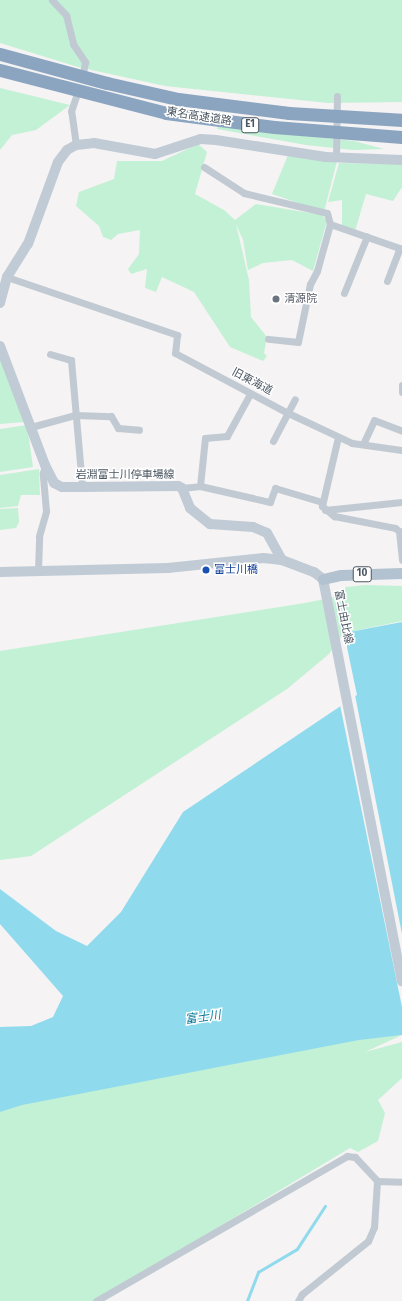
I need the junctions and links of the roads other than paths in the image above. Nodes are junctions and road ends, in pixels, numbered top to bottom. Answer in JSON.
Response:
{"nodes":[{"id":1,"x":52,"y":0,"type":"edge"},
{"id":2,"x":0,"y":54,"type":"edge"},
{"id":3,"x":0,"y":70,"type":"edge"},
{"id":4,"x":337,"y":96,"type":"dead end"},
{"id":5,"x":402,"y":114,"type":"edge"},
{"id":6,"x":343,"y":116,"type":"junction"},
{"id":7,"x":402,"y":120,"type":"edge"},
{"id":8,"x":402,"y":137,"type":"edge"},
{"id":9,"x":76,"y":145,"type":"junction"},
{"id":10,"x":336,"y":158,"type":"junction"},
{"id":11,"x":402,"y":160,"type":"edge"},
{"id":12,"x":204,"y":167,"type":"dead end"},
{"id":13,"x":330,"y":224,"type":"junction"},
{"id":14,"x":366,"y":236,"type":"junction"},
{"id":15,"x":401,"y":249,"type":"edge"},
{"id":16,"x":4,"y":276,"type":"edge"},
{"id":17,"x":387,"y":281,"type":"dead end"},
{"id":18,"x":344,"y":293,"type":"dead end"},
{"id":19,"x":0,"y":303,"type":"edge"},
{"id":20,"x":268,"y":339,"type":"dead end"},
{"id":21,"x":0,"y":346,"type":"edge"},
{"id":22,"x":50,"y":354,"type":"dead end"},
{"id":23,"x":402,"y":385,"type":"edge"},
{"id":24,"x":402,"y":392,"type":"edge"},
{"id":25,"x":250,"y":394,"type":"junction"},
{"id":26,"x":295,"y":399,"type":"dead end"},
{"id":27,"x":288,"y":413,"type":"junction"},
{"id":28,"x":75,"y":415,"type":"junction"},
{"id":29,"x":31,"y":427,"type":"junction"},
{"id":30,"x":139,"y":430,"type":"dead end"},
{"id":31,"x":402,"y":431,"type":"edge"},
{"id":32,"x":338,"y":437,"type":"junction"},
{"id":33,"x":273,"y":441,"type":"dead end"},
{"id":34,"x":363,"y":444,"type":"junction"},
{"id":35,"x":402,"y":450,"type":"edge"},
{"id":36,"x":45,"y":465,"type":"junction"},
{"id":37,"x":200,"y":486,"type":"junction"},
{"id":38,"x":82,"y":487,"type":"junction"},
{"id":39,"x":182,"y":488,"type":"junction"},
{"id":40,"x":322,"y":502,"type":"junction"},
{"id":41,"x":402,"y":502,"type":"edge"},
{"id":42,"x":324,"y":510,"type":"junction"},
{"id":43,"x":402,"y":554,"type":"edge"},
{"id":44,"x":282,"y":560,"type":"junction"},
{"id":45,"x":402,"y":560,"type":"edge"},
{"id":46,"x":38,"y":570,"type":"junction"},
{"id":47,"x":0,"y":572,"type":"edge"},
{"id":48,"x":402,"y":573,"type":"edge"},
{"id":49,"x":323,"y":579,"type":"junction"},
{"id":50,"x":402,"y":981,"type":"edge"},
{"id":51,"x":377,"y":1181,"type":"junction"},
{"id":52,"x":402,"y":1182,"type":"edge"},
{"id":53,"x":96,"y":1301,"type":"edge"},
{"id":54,"x":298,"y":1301,"type":"edge"}],
"edges":[{"from":1,"to":9,"type":"street"},
{"from":2,"to":6,"type":"highway","name":"東名高速道路","number":"E1"},
{"from":3,"to":8,"type":"highway","name":"東名高速道路","number":"E1"},
{"from":4,"to":10,"type":"street"},
{"from":5,"to":6,"type":"highway"},
{"from":6,"to":7,"type":"highway","name":"東名高速道路","number":"E1"},
{"from":9,"to":10,"type":"main road"},
{"from":9,"to":16,"type":"main road"},
{"from":10,"to":11,"type":"main road"},
{"from":12,"to":13,"type":"street"},
{"from":13,"to":14,"type":"street"},
{"from":13,"to":20,"type":"street"},
{"from":14,"to":15,"type":"street"},
{"from":14,"to":18,"type":"street"},
{"from":15,"to":17,"type":"street"},
{"from":16,"to":19,"type":"main road"},
{"from":16,"to":25,"type":"street","name":"旧東海道"},
{"from":21,"to":29,"type":"main road","name":"岩淵富士川停車場線"},
{"from":22,"to":28,"type":"street"},
{"from":23,"to":24,"type":"street"},
{"from":25,"to":27,"type":"street","name":"旧東海道"},
{"from":25,"to":37,"type":"street"},
{"from":26,"to":27,"type":"street"},
{"from":27,"to":32,"type":"street","name":"旧東海道"},
{"from":27,"to":33,"type":"street"},
{"from":28,"to":29,"type":"street"},
{"from":28,"to":30,"type":"street"},
{"from":28,"to":38,"type":"street"},
{"from":29,"to":36,"type":"main road","name":"岩淵富士川停車場線"},
{"from":31,"to":34,"type":"street"},
{"from":32,"to":34,"type":"street","name":"旧東海道"},
{"from":32,"to":40,"type":"street"},
{"from":34,"to":35,"type":"street","name":"旧東海道"},
{"from":36,"to":38,"type":"main road","name":"岩淵富士川停車場線"},
{"from":36,"to":46,"type":"street"},
{"from":37,"to":39,"type":"street"},
{"from":37,"to":40,"type":"street"},
{"from":38,"to":39,"type":"main road","name":"岩淵富士川停車場線"},
{"from":39,"to":44,"type":"main road","name":"岩淵富士川停車場線"},
{"from":40,"to":42,"type":"street"},
{"from":41,"to":42,"type":"street"},
{"from":42,"to":43,"type":"street"},
{"from":43,"to":45,"type":"street"},
{"from":44,"to":46,"type":"main road","name":"富士由比線"},
{"from":44,"to":49,"type":"main road","name":"富士由比線"},
{"from":46,"to":47,"type":"main road","name":"富士由比線"},
{"from":48,"to":49,"type":"main road","number":"10"},
{"from":49,"to":50,"type":"main road","name":"富士由比線"},
{"from":51,"to":52,"type":"street"},
{"from":51,"to":53,"type":"street"},
{"from":51,"to":54,"type":"street"}]}
